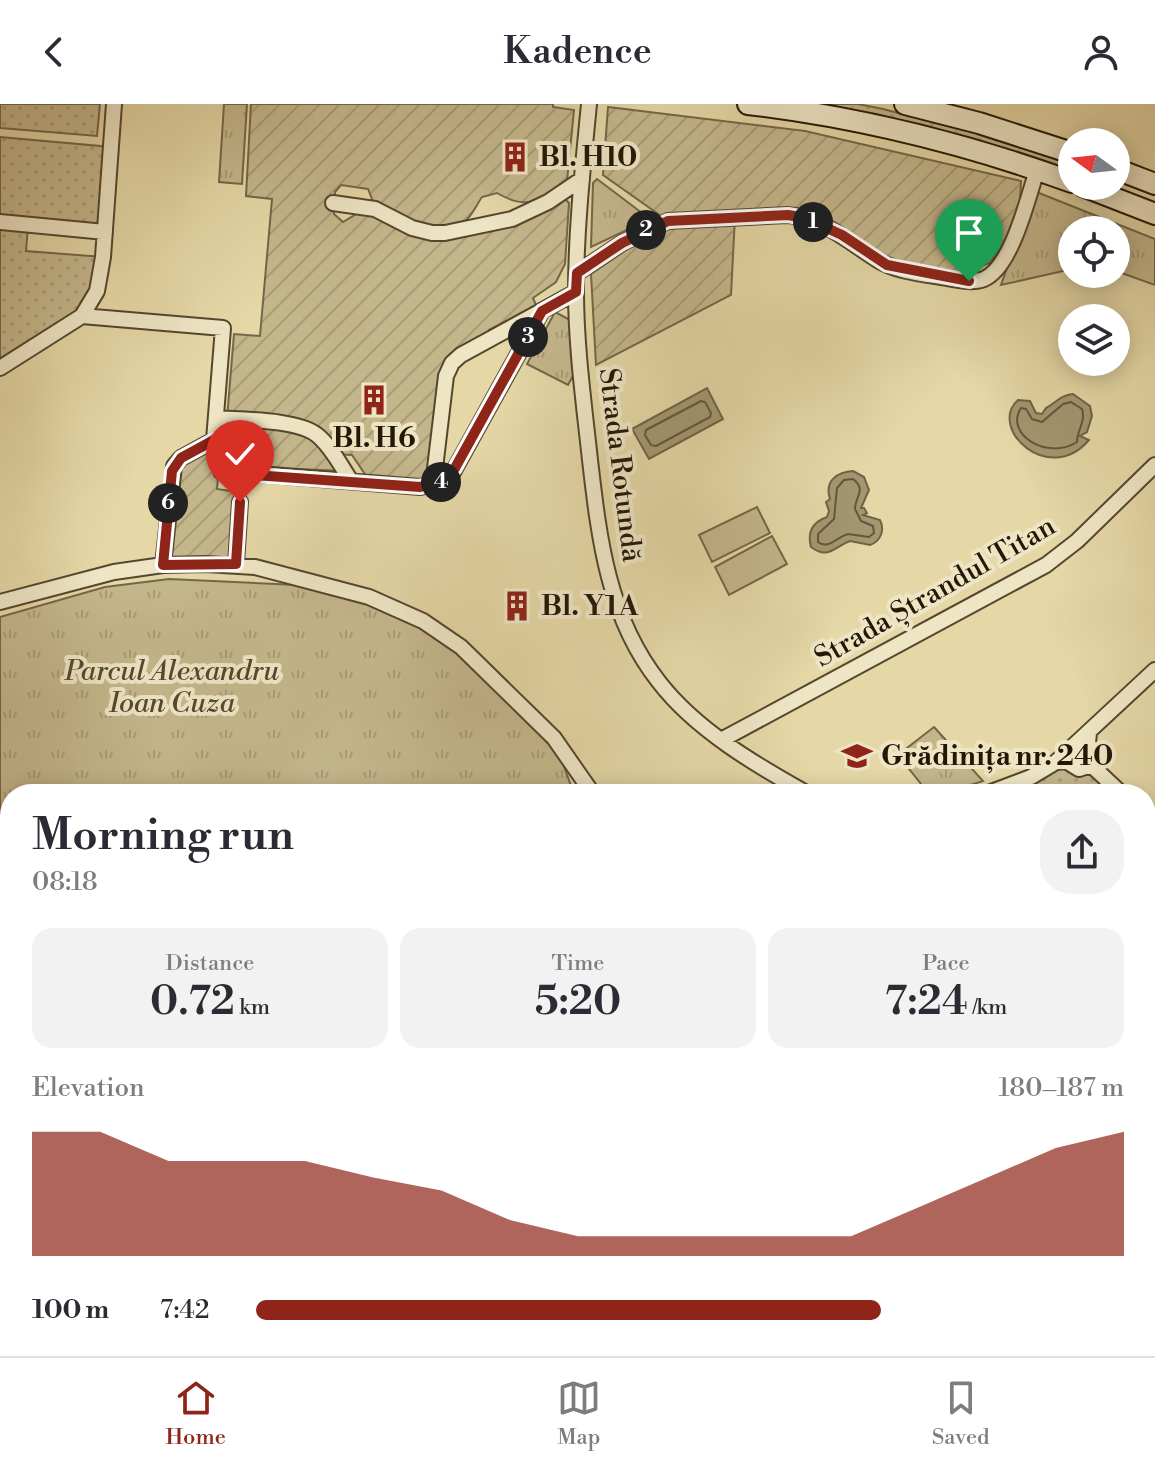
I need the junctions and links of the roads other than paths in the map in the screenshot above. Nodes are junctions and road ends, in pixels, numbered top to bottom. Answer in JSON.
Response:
{"nodes":[{"id":1,"x":114,"y":104,"type":"edge"},
{"id":2,"x":589,"y":104,"type":"edge"},
{"id":3,"x":748,"y":104,"type":"edge"},
{"id":4,"x":905,"y":104,"type":"edge"},
{"id":5,"x":1058,"y":148,"type":"edge"},
{"id":6,"x":1037,"y":170,"type":"junction"},
{"id":7,"x":1130,"y":174,"type":"edge"},
{"id":8,"x":1058,"y":177,"type":"edge"},
{"id":9,"x":582,"y":179,"type":"junction"},
{"id":10,"x":1155,"y":184,"type":"edge"},
{"id":11,"x":1119,"y":200,"type":"edge"},
{"id":12,"x":333,"y":203,"type":"dead end"},
{"id":13,"x":1155,"y":214,"type":"edge"},
{"id":14,"x":0,"y":222,"type":"edge"},
{"id":15,"x":105,"y":232,"type":"junction"},
{"id":16,"x":577,"y":273,"type":"junction"},
{"id":17,"x":576,"y":292,"type":"junction"},
{"id":18,"x":542,"y":311,"type":"junction"},
{"id":19,"x":82,"y":316,"type":"junction"},
{"id":20,"x":0,"y":368,"type":"edge"},
{"id":21,"x":216,"y":418,"type":"junction"},
{"id":22,"x":214,"y":440,"type":"junction"},
{"id":23,"x":1155,"y":465,"type":"edge"},
{"id":24,"x":351,"y":481,"type":"junction"},
{"id":25,"x":433,"y":485,"type":"junction"},
{"id":26,"x":240,"y":502,"type":"dead end"},
{"id":27,"x":236,"y":564,"type":"junction"},
{"id":28,"x":163,"y":565,"type":"junction"},
{"id":29,"x":0,"y":602,"type":"edge"},
{"id":30,"x":1155,"y":670,"type":"edge"},
{"id":31,"x":723,"y":739,"type":"junction"},
{"id":32,"x":1080,"y":748,"type":"junction"},
{"id":33,"x":587,"y":784,"type":"edge"},
{"id":34,"x":793,"y":784,"type":"edge"},
{"id":35,"x":1012,"y":784,"type":"edge"},
{"id":36,"x":1111,"y":784,"type":"edge"}],
"edges":[{"from":1,"to":15,"type":"street"},
{"from":2,"to":9,"type":"street","name":"Strada Rotundă"},
{"from":3,"to":6,"type":"main road"},
{"from":4,"to":5,"type":"main road"},
{"from":6,"to":8,"type":"main road"},
{"from":6,"to":16,"type":"street"},
{"from":7,"to":10,"type":"main road"},
{"from":9,"to":12,"type":"street"},
{"from":9,"to":16,"type":"street","name":"Strada Rotundă"},
{"from":11,"to":13,"type":"main road"},
{"from":14,"to":15,"type":"street"},
{"from":15,"to":19,"type":"street"},
{"from":16,"to":17,"type":"street","name":"Strada Rotundă"},
{"from":17,"to":18,"type":"street"},
{"from":17,"to":31,"type":"street","name":"Strada Rotundă"},
{"from":18,"to":25,"type":"street"},
{"from":18,"to":25,"type":"street"},
{"from":19,"to":20,"type":"street"},
{"from":19,"to":21,"type":"street"},
{"from":21,"to":22,"type":"street"},
{"from":21,"to":24,"type":"street"},
{"from":22,"to":24,"type":"street"},
{"from":22,"to":28,"type":"street"},
{"from":23,"to":31,"type":"street","name":"Strada Ștrandul Titan"},
{"from":24,"to":25,"type":"street"},
{"from":26,"to":27,"type":"street"},
{"from":27,"to":28,"type":"street"},
{"from":27,"to":33,"type":"street"},
{"from":28,"to":29,"type":"street"},
{"from":30,"to":32,"type":"street"},
{"from":31,"to":34,"type":"street","name":"Strada Rotundă"},
{"from":32,"to":35,"type":"street"},
{"from":32,"to":36,"type":"street"}]}
